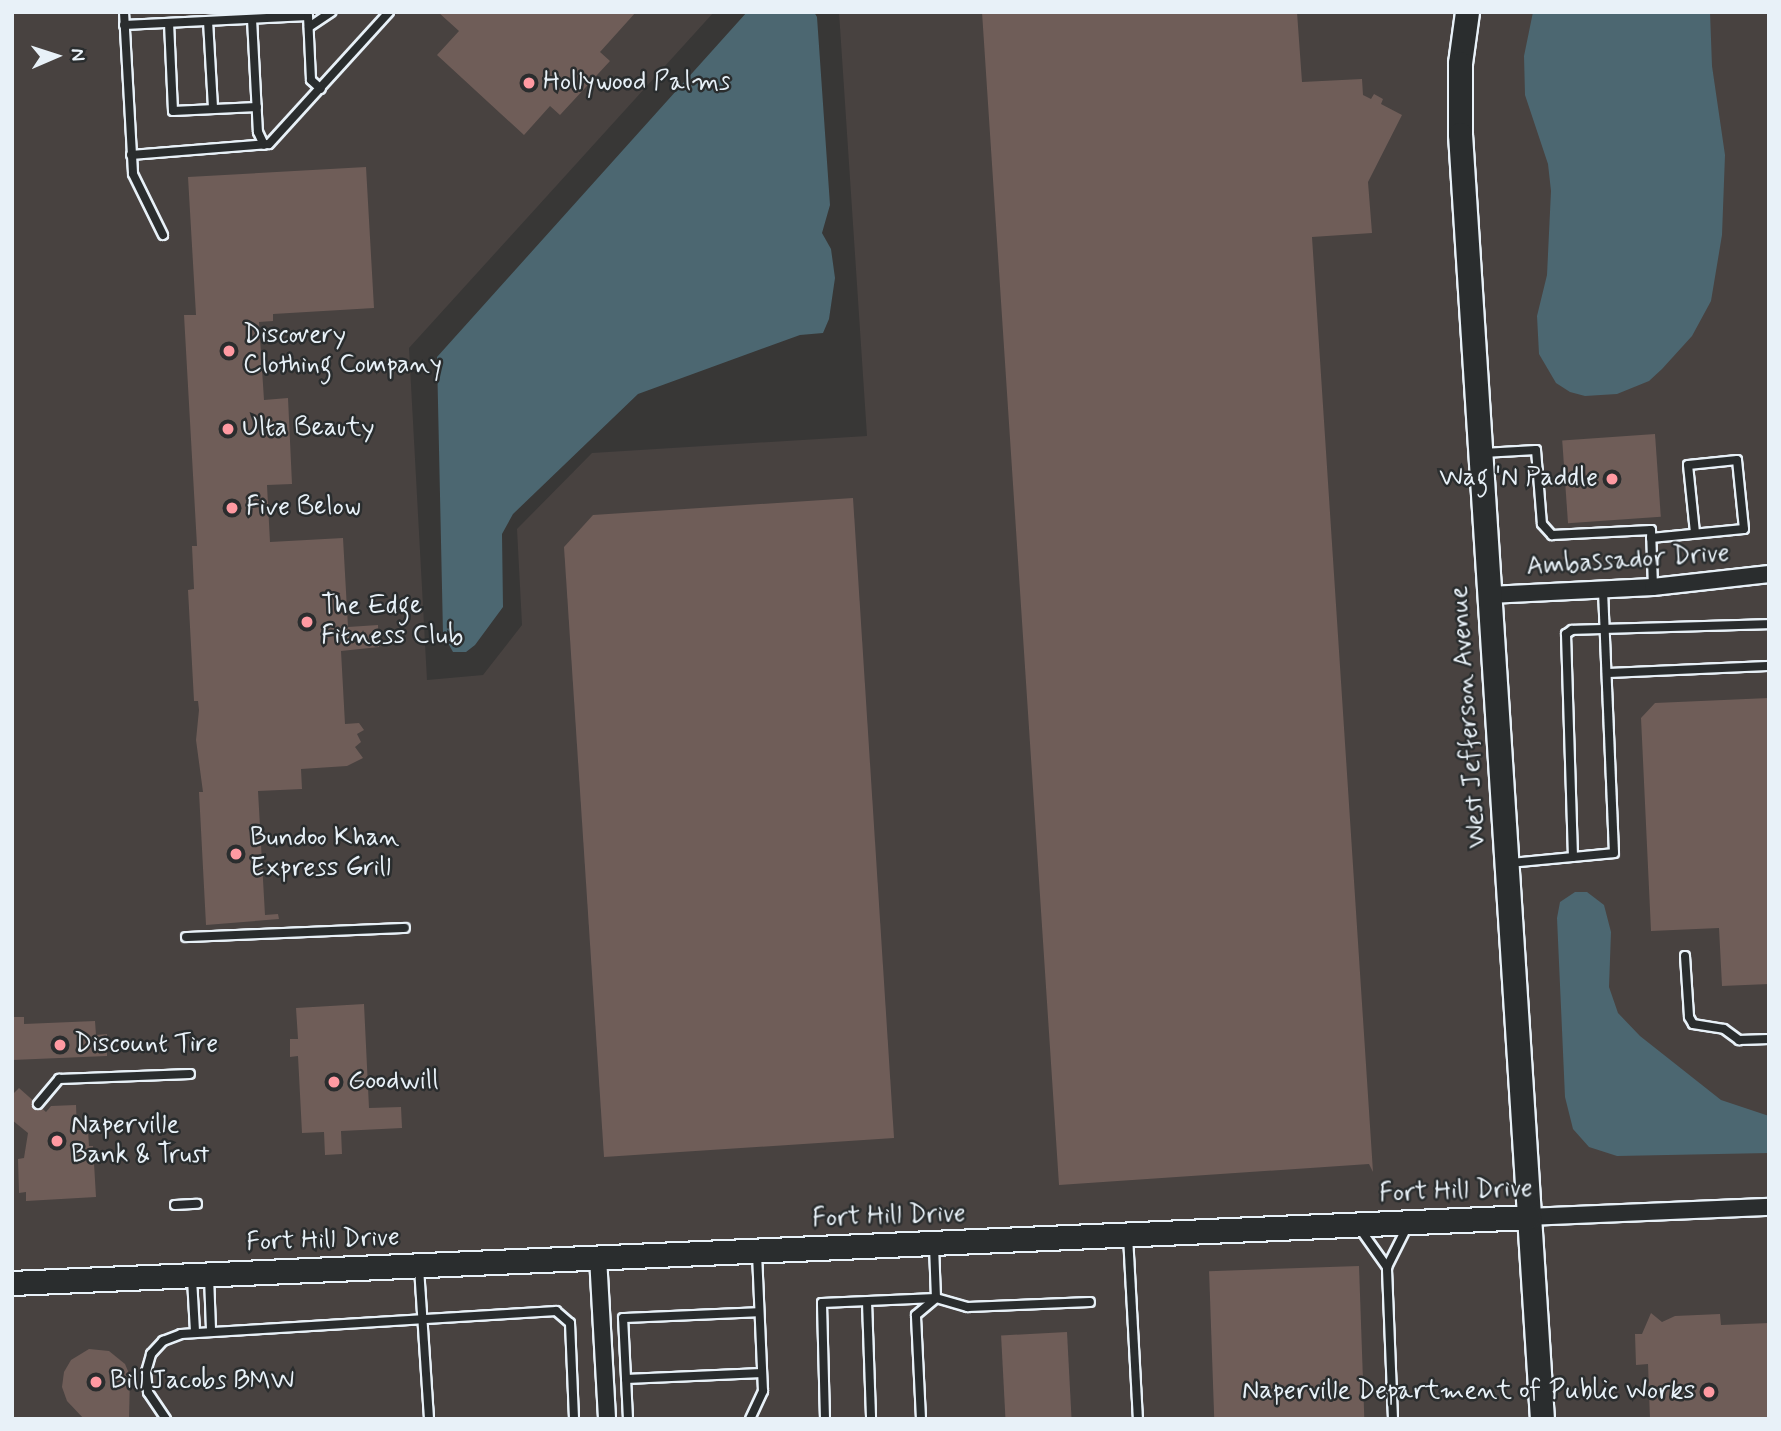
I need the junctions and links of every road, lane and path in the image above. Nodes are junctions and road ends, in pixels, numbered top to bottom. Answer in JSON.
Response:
{"nodes":[{"id":1,"x":124,"y":12,"type":"edge"},
{"id":2,"x":331,"y":12,"type":"edge"},
{"id":3,"x":389,"y":12,"type":"edge"},
{"id":4,"x":1467,"y":12,"type":"edge"},
{"id":5,"x":252,"y":19,"type":"junction"},
{"id":6,"x":208,"y":21,"type":"junction"},
{"id":7,"x":169,"y":23,"type":"junction"},
{"id":8,"x":124,"y":25,"type":"junction"},
{"id":9,"x":309,"y":27,"type":"junction"},
{"id":10,"x":321,"y":89,"type":"junction"},
{"id":11,"x":257,"y":107,"type":"junction"},
{"id":12,"x":213,"y":109,"type":"junction"},
{"id":13,"x":264,"y":145,"type":"junction"},
{"id":14,"x":131,"y":155,"type":"junction"},
{"id":15,"x":163,"y":235,"type":"dead end"},
{"id":16,"x":1480,"y":453,"type":"junction"},
{"id":17,"x":1695,"y":533,"type":"junction"},
{"id":18,"x":1651,"y":538,"type":"junction"},
{"id":19,"x":1769,"y":574,"type":"edge"},
{"id":20,"x":1653,"y":587,"type":"junction"},
{"id":21,"x":1603,"y":589,"type":"junction"},
{"id":22,"x":1489,"y":595,"type":"junction"},
{"id":23,"x":1769,"y":624,"type":"edge"},
{"id":24,"x":1605,"y":629,"type":"junction"},
{"id":25,"x":1769,"y":666,"type":"edge"},
{"id":26,"x":1607,"y":673,"type":"junction"},
{"id":27,"x":1573,"y":857,"type":"junction"},
{"id":28,"x":1507,"y":863,"type":"junction"},
{"id":29,"x":405,"y":928,"type":"dead end"},
{"id":30,"x":186,"y":937,"type":"dead end"},
{"id":31,"x":1685,"y":956,"type":"dead end"},
{"id":32,"x":1769,"y":1039,"type":"edge"},
{"id":33,"x":191,"y":1074,"type":"dead end"},
{"id":34,"x":38,"y":1104,"type":"dead end"},
{"id":35,"x":197,"y":1204,"type":"dead end"},
{"id":36,"x":175,"y":1205,"type":"dead end"},
{"id":37,"x":1769,"y":1207,"type":"edge"},
{"id":38,"x":1530,"y":1217,"type":"junction"},
{"id":39,"x":1409,"y":1222,"type":"junction"},
{"id":40,"x":1357,"y":1225,"type":"junction"},
{"id":41,"x":1128,"y":1234,"type":"junction"},
{"id":42,"x":934,"y":1243,"type":"junction"},
{"id":43,"x":757,"y":1250,"type":"junction"},
{"id":44,"x":598,"y":1257,"type":"junction"},
{"id":45,"x":419,"y":1265,"type":"junction"},
{"id":46,"x":1387,"y":1266,"type":"junction"},
{"id":47,"x":200,"y":1274,"type":"junction"},
{"id":48,"x":12,"y":1283,"type":"edge"},
{"id":49,"x":936,"y":1298,"type":"junction"},
{"id":50,"x":867,"y":1301,"type":"junction"},
{"id":51,"x":1090,"y":1302,"type":"dead end"},
{"id":52,"x":759,"y":1312,"type":"junction"},
{"id":53,"x":422,"y":1320,"type":"junction"},
{"id":54,"x":211,"y":1329,"type":"junction"},
{"id":55,"x":195,"y":1332,"type":"junction"},
{"id":56,"x":762,"y":1373,"type":"junction"},
{"id":57,"x":626,"y":1379,"type":"junction"},
{"id":58,"x":166,"y":1419,"type":"edge"},
{"id":59,"x":429,"y":1419,"type":"edge"},
{"id":60,"x":574,"y":1419,"type":"edge"},
{"id":61,"x":607,"y":1419,"type":"edge"},
{"id":62,"x":628,"y":1419,"type":"edge"},
{"id":63,"x":750,"y":1419,"type":"edge"},
{"id":64,"x":825,"y":1419,"type":"edge"},
{"id":65,"x":871,"y":1419,"type":"edge"},
{"id":66,"x":921,"y":1419,"type":"edge"},
{"id":67,"x":1138,"y":1419,"type":"edge"},
{"id":68,"x":1393,"y":1419,"type":"edge"},
{"id":69,"x":1542,"y":1419,"type":"edge"}],
"edges":[{"from":1,"to":8,"type":"lane"},
{"from":2,"to":9,"type":"lane"},
{"from":3,"to":10,"type":"lane"},
{"from":4,"to":16,"type":"street","name":"West Jefferson Avenue"},
{"from":5,"to":6,"type":"lane"},
{"from":5,"to":9,"type":"lane"},
{"from":5,"to":11,"type":"lane"},
{"from":6,"to":7,"type":"lane"},
{"from":6,"to":12,"type":"lane"},
{"from":7,"to":8,"type":"lane"},
{"from":7,"to":12,"type":"lane"},
{"from":8,"to":14,"type":"lane"},
{"from":9,"to":10,"type":"lane"},
{"from":10,"to":13,"type":"lane"},
{"from":11,"to":12,"type":"lane"},
{"from":11,"to":13,"type":"lane"},
{"from":13,"to":14,"type":"lane"},
{"from":14,"to":15,"type":"lane"},
{"from":16,"to":18,"type":"lane"},
{"from":16,"to":22,"type":"street","name":"West Jefferson Avenue"},
{"from":17,"to":17,"type":"lane"},
{"from":17,"to":18,"type":"lane"},
{"from":18,"to":20,"type":"lane"},
{"from":19,"to":20,"type":"street","name":"Ambassador Drive"},
{"from":20,"to":21,"type":"street","name":"Ambassador Drive"},
{"from":21,"to":22,"type":"street","name":"Ambassador Drive"},
{"from":21,"to":24,"type":"lane"},
{"from":22,"to":28,"type":"street","name":"West Jefferson Avenue"},
{"from":23,"to":24,"type":"lane"},
{"from":24,"to":26,"type":"lane"},
{"from":24,"to":27,"type":"lane"},
{"from":25,"to":26,"type":"lane"},
{"from":26,"to":27,"type":"lane"},
{"from":27,"to":28,"type":"lane"},
{"from":28,"to":38,"type":"street","name":"West Jefferson Avenue"},
{"from":29,"to":30,"type":"lane"},
{"from":31,"to":32,"type":"lane"},
{"from":33,"to":34,"type":"lane"},
{"from":35,"to":36,"type":"lane"},
{"from":37,"to":38,"type":"street","name":"Fort Hill Drive"},
{"from":38,"to":39,"type":"street","name":"Fort Hill Drive"},
{"from":38,"to":69,"type":"street","name":"West Jefferson Avenue"},
{"from":39,"to":40,"type":"street","name":"Fort Hill Drive"},
{"from":39,"to":46,"type":"lane"},
{"from":40,"to":41,"type":"street","name":"Fort Hill Drive"},
{"from":40,"to":46,"type":"lane"},
{"from":41,"to":42,"type":"street","name":"Fort Hill Drive"},
{"from":41,"to":67,"type":"lane"},
{"from":42,"to":43,"type":"street","name":"Fort Hill Drive"},
{"from":42,"to":49,"type":"lane"},
{"from":43,"to":44,"type":"street","name":"Fort Hill Drive"},
{"from":43,"to":52,"type":"lane"},
{"from":44,"to":45,"type":"street","name":"Fort Hill Drive"},
{"from":44,"to":61,"type":"street"},
{"from":45,"to":47,"type":"street","name":"Fort Hill Drive"},
{"from":45,"to":53,"type":"lane"},
{"from":46,"to":68,"type":"lane"},
{"from":47,"to":48,"type":"street","name":"Fort Hill Drive"},
{"from":47,"to":54,"type":"lane"},
{"from":47,"to":55,"type":"lane"},
{"from":49,"to":50,"type":"lane"},
{"from":49,"to":51,"type":"lane"},
{"from":49,"to":66,"type":"lane"},
{"from":50,"to":64,"type":"lane"},
{"from":50,"to":65,"type":"lane"},
{"from":52,"to":56,"type":"lane"},
{"from":52,"to":57,"type":"lane"},
{"from":53,"to":54,"type":"lane"},
{"from":53,"to":59,"type":"lane"},
{"from":53,"to":60,"type":"lane"},
{"from":54,"to":55,"type":"lane"},
{"from":55,"to":58,"type":"lane"},
{"from":56,"to":57,"type":"lane"},
{"from":56,"to":63,"type":"lane"},
{"from":57,"to":62,"type":"lane"}]}
